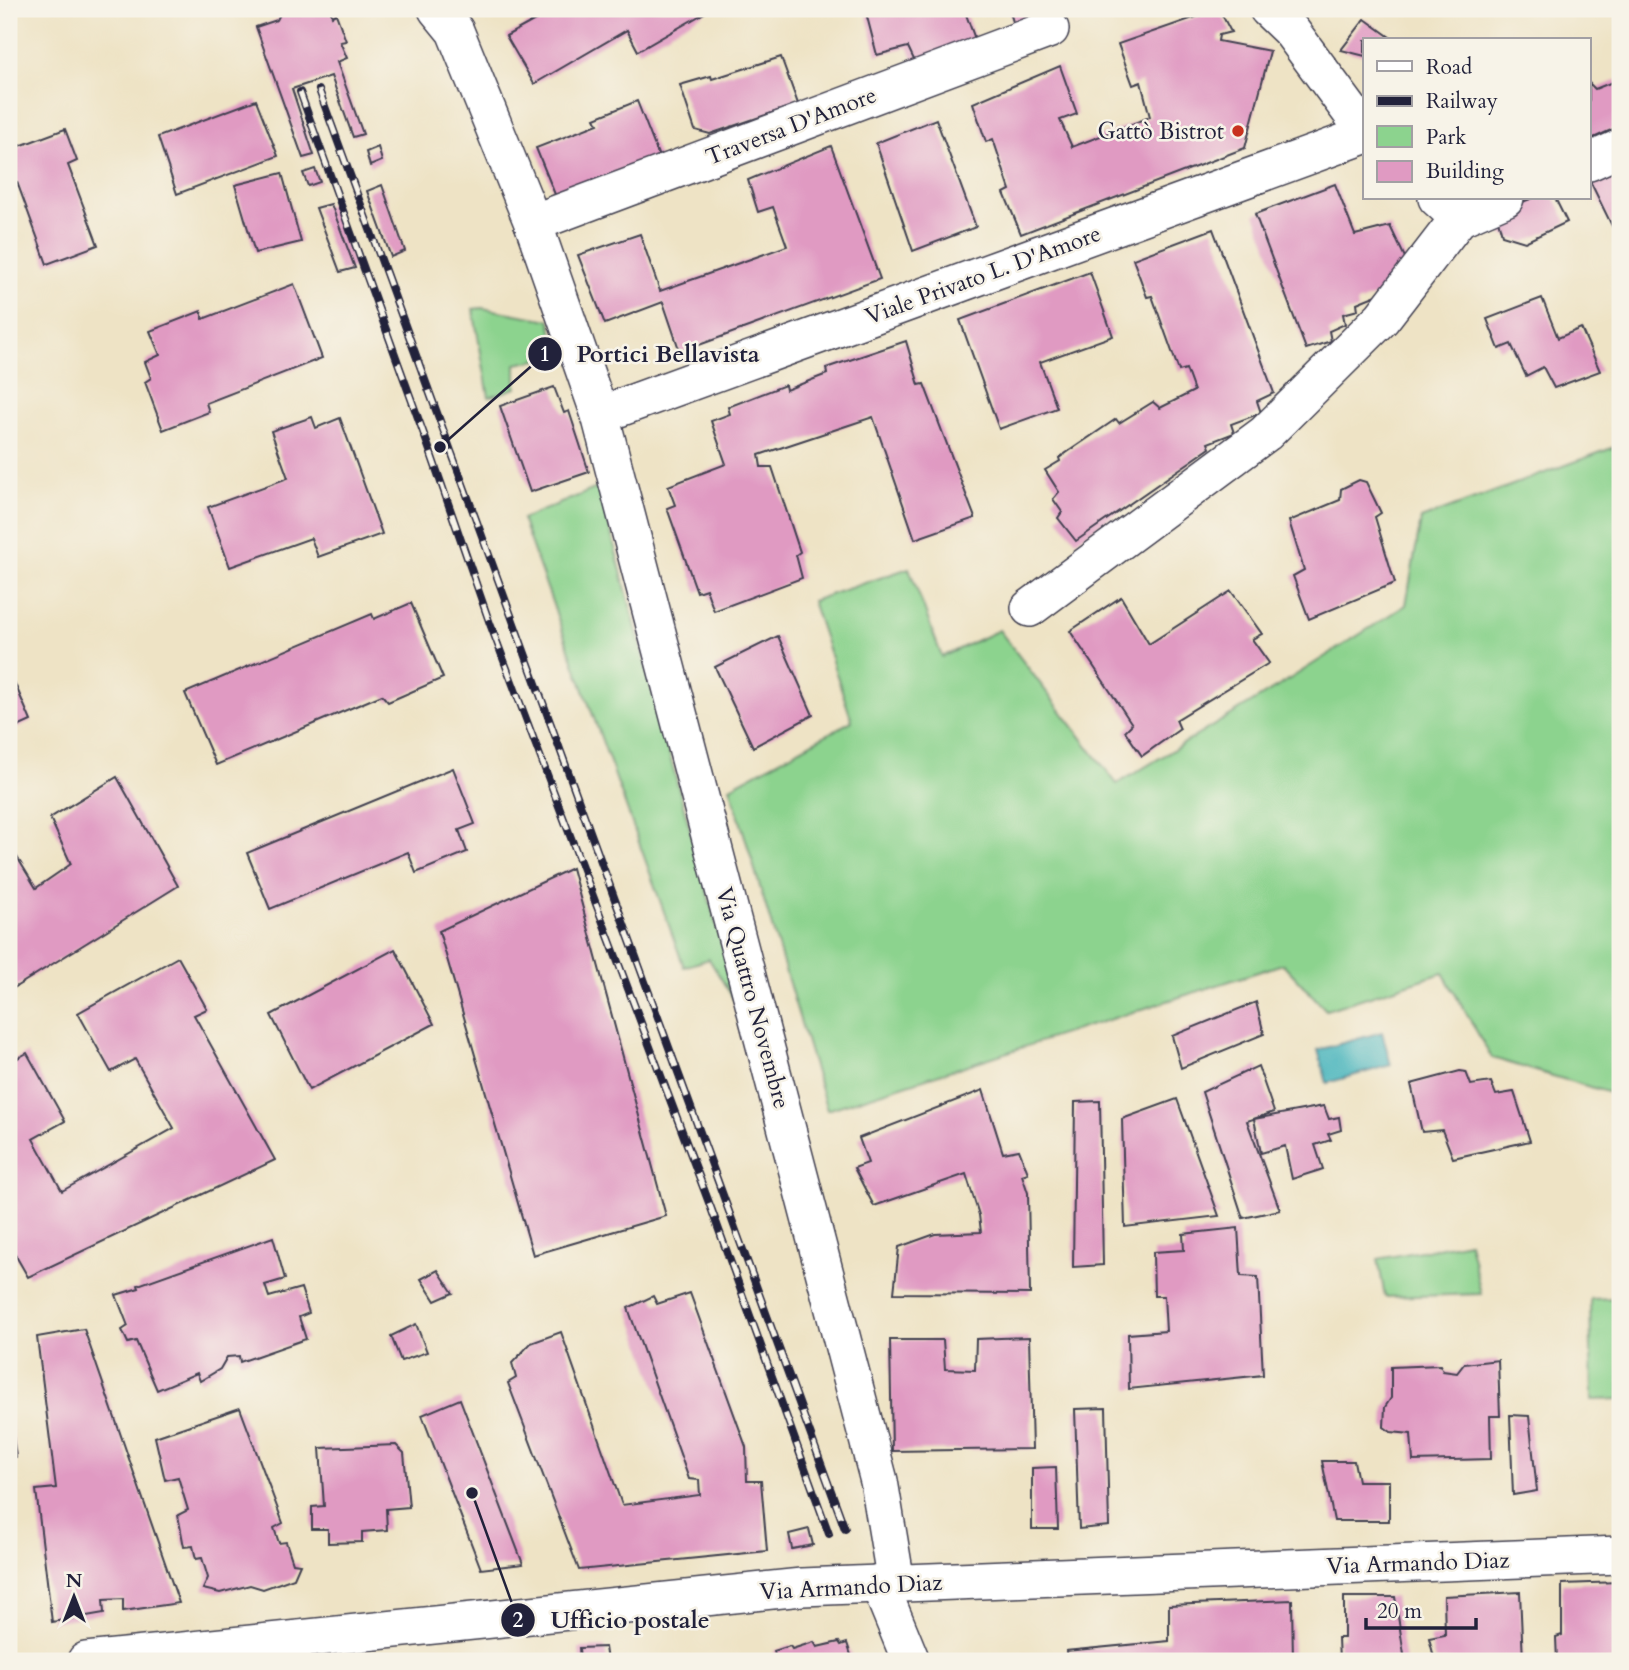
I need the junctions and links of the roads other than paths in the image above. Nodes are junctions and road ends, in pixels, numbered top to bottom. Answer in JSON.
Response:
{"nodes":[{"id":1,"x":437,"y":9,"type":"edge"},
{"id":2,"x":1291,"y":16,"type":"edge"},
{"id":3,"x":1050,"y":29,"type":"dead end"},
{"id":4,"x":1363,"y":130,"type":"edge"},
{"id":5,"x":1363,"y":134,"type":"edge"},
{"id":6,"x":1620,"y":148,"type":"edge"},
{"id":7,"x":1590,"y":162,"type":"edge"},
{"id":8,"x":1494,"y":200,"type":"edge"},
{"id":9,"x":1448,"y":208,"type":"edge"},
{"id":10,"x":533,"y":223,"type":"junction"},
{"id":11,"x":600,"y":415,"type":"junction"},
{"id":12,"x":1030,"y":608,"type":"dead end"},
{"id":13,"x":1620,"y":1555,"type":"edge"},
{"id":14,"x":887,"y":1583,"type":"junction"},
{"id":15,"x":278,"y":1652,"type":"edge"},
{"id":16,"x":86,"y":1661,"type":"edge"},
{"id":17,"x":911,"y":1661,"type":"edge"}],
"edges":[{"from":1,"to":10,"type":"street"},
{"from":2,"to":4,"type":"street"},
{"from":3,"to":10,"type":"street","name":"Traversa D'Amore"},
{"from":5,"to":11,"type":"street","name":"Viale Privato L. D'Amore"},
{"from":6,"to":7,"type":"street"},
{"from":8,"to":9,"type":"street"},
{"from":9,"to":12,"type":"street"},
{"from":10,"to":11,"type":"street","name":"Via Quattro Novembre"},
{"from":11,"to":14,"type":"street","name":"Via Quattro Novembre"},
{"from":13,"to":14,"type":"street","name":"Via Armando Diaz"},
{"from":14,"to":15,"type":"street","name":"Via Armando Diaz"},
{"from":14,"to":17,"type":"street","name":"Via Quattro Novembre"},
{"from":15,"to":16,"type":"street","name":"Via Armando Diaz"}]}
